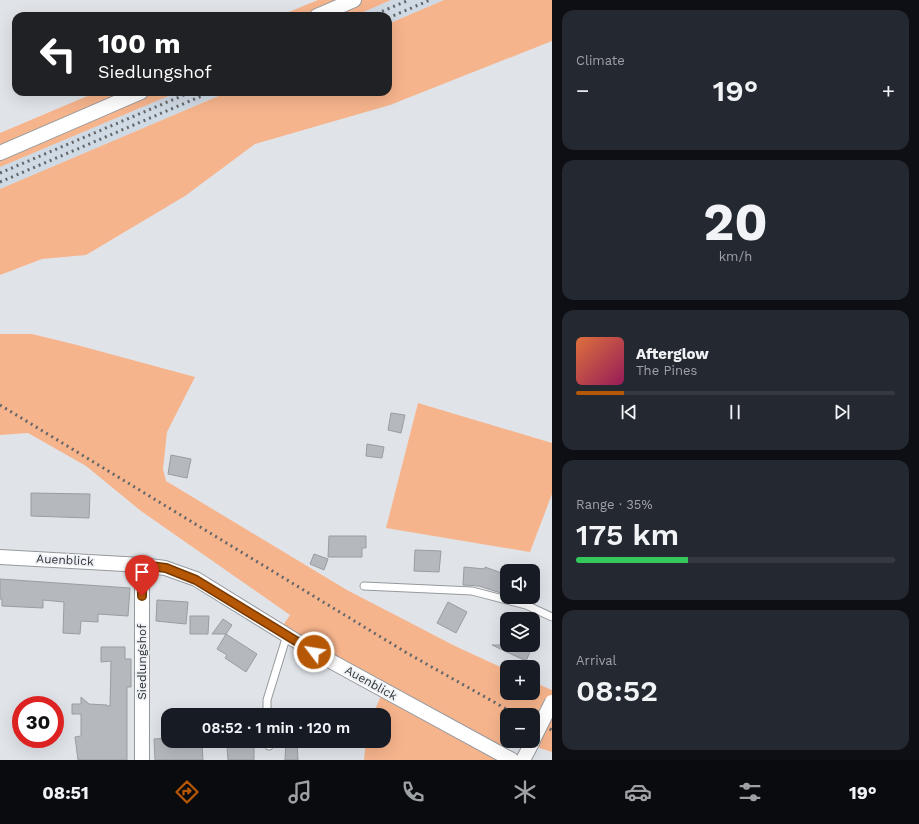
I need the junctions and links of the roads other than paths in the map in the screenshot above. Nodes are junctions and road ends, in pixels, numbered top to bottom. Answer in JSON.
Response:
{"nodes":[{"id":1,"x":354,"y":0,"type":"edge"},
{"id":2,"x":326,"y":12,"type":"edge"},
{"id":3,"x":132,"y":96,"type":"edge"},
{"id":4,"x":0,"y":152,"type":"edge"},
{"id":5,"x":0,"y":557,"type":"edge"},
{"id":6,"x":142,"y":565,"type":"junction"},
{"id":7,"x":364,"y":586,"type":"dead end"},
{"id":8,"x":552,"y":616,"type":"edge"},
{"id":9,"x":287,"y":635,"type":"junction"},
{"id":10,"x":552,"y":702,"type":"edge"},
{"id":11,"x":267,"y":708,"type":"edge"},
{"id":12,"x":540,"y":725,"type":"edge"},
{"id":13,"x":529,"y":748,"type":"edge"},
{"id":14,"x":142,"y":760,"type":"edge"},
{"id":15,"x":512,"y":760,"type":"edge"},
{"id":16,"x":524,"y":760,"type":"edge"}],
"edges":[{"from":1,"to":2,"type":"street"},
{"from":3,"to":4,"type":"street"},
{"from":5,"to":6,"type":"street","name":"Auenblick"},
{"from":6,"to":9,"type":"street","name":"Auenblick"},
{"from":6,"to":14,"type":"street","name":"Siedlungshof"},
{"from":7,"to":8,"type":"lane"},
{"from":9,"to":11,"type":"lane"},
{"from":9,"to":15,"type":"street","name":"Auenblick"},
{"from":10,"to":12,"type":"street","bridge":true},
{"from":13,"to":16,"type":"street"}]}
